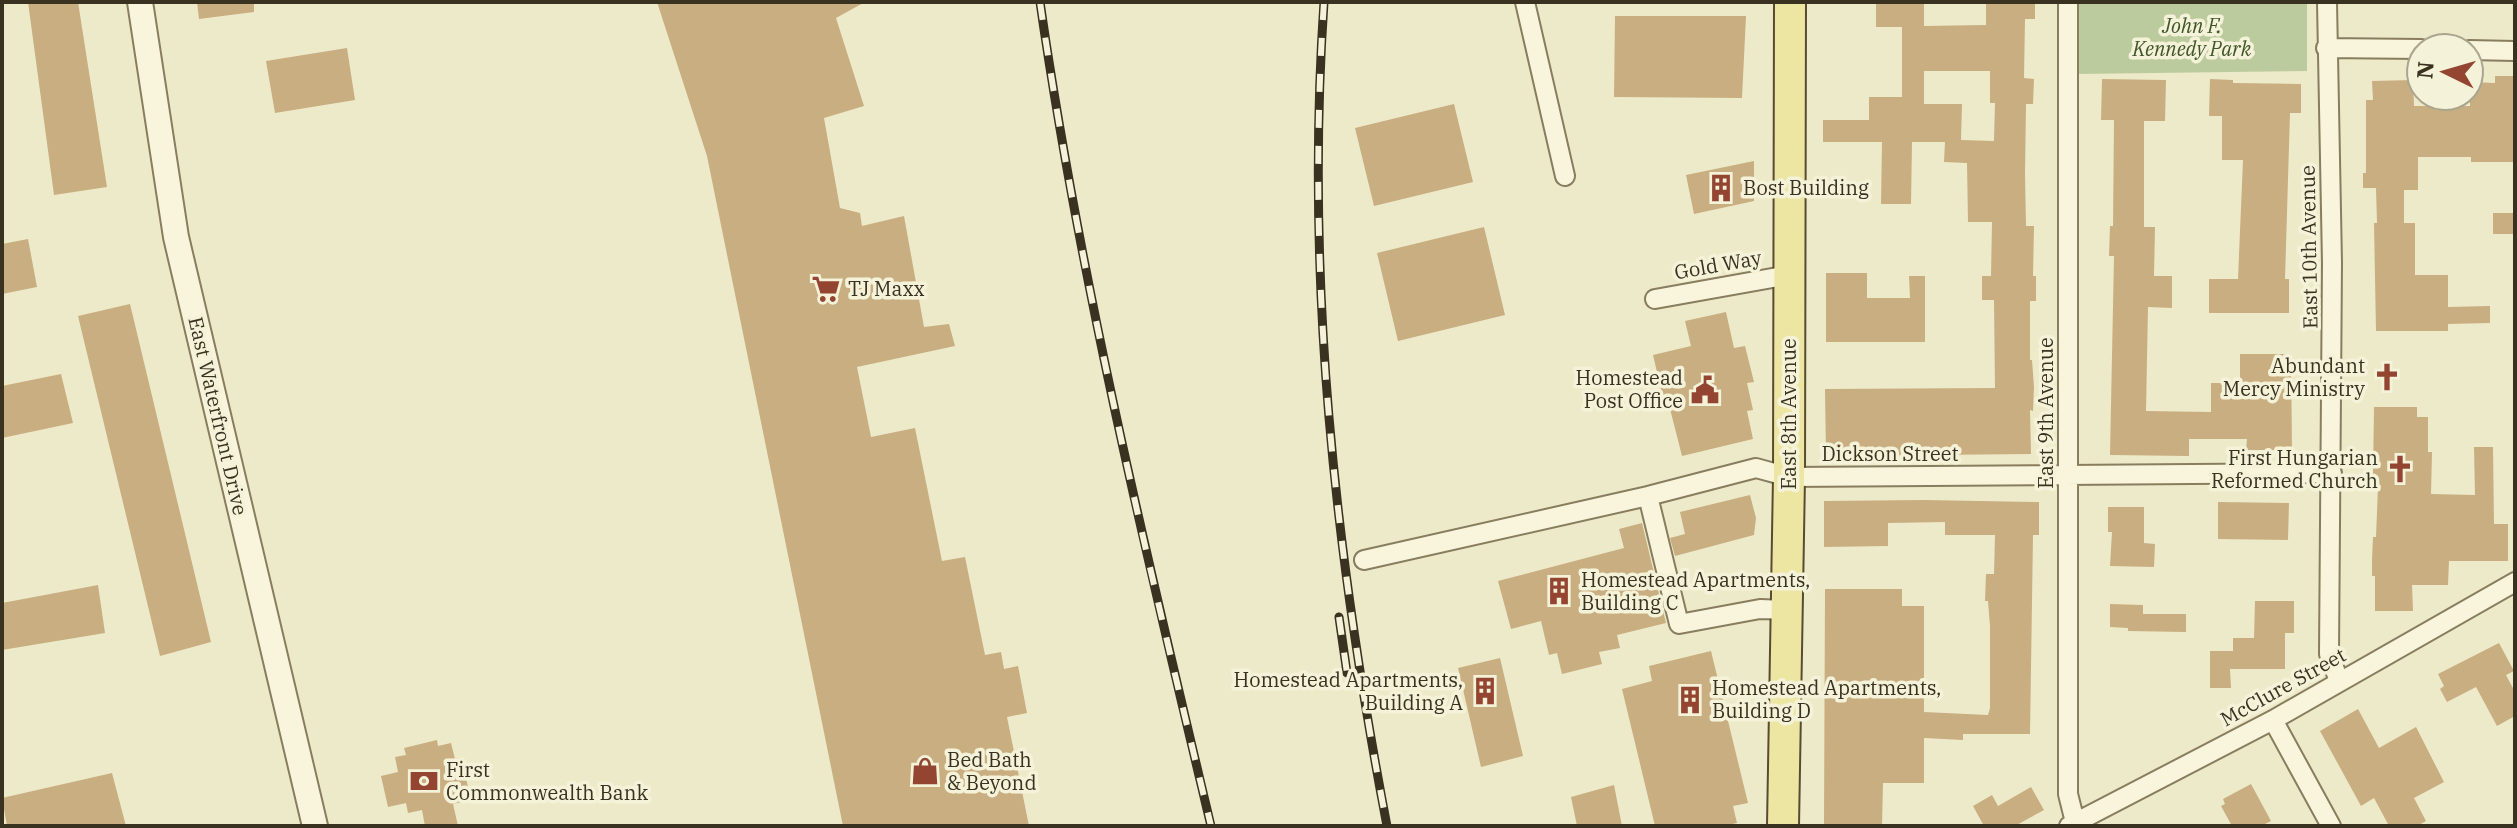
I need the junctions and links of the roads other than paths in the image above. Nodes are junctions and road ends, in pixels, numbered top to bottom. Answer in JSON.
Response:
{"nodes":[{"id":1,"x":140,"y":2,"type":"edge"},
{"id":2,"x":1525,"y":2,"type":"edge"},
{"id":3,"x":1790,"y":2,"type":"edge"},
{"id":4,"x":2068,"y":2,"type":"edge"},
{"id":5,"x":2327,"y":2,"type":"edge"},
{"id":6,"x":2326,"y":48,"type":"junction"},
{"id":7,"x":2405,"y":49,"type":"edge"},
{"id":8,"x":2485,"y":50,"type":"edge"},
{"id":9,"x":2515,"y":51,"type":"edge"},
{"id":10,"x":1565,"y":176,"type":"dead end"},
{"id":11,"x":1789,"y":275,"type":"junction"},
{"id":12,"x":1655,"y":299,"type":"dead end"},
{"id":13,"x":2332,"y":473,"type":"junction"},
{"id":14,"x":2068,"y":476,"type":"junction"},
{"id":15,"x":1789,"y":477,"type":"junction"},
{"id":16,"x":1648,"y":496,"type":"junction"},
{"id":17,"x":1364,"y":560,"type":"dead end"},
{"id":18,"x":2514,"y":585,"type":"edge"},
{"id":19,"x":1787,"y":610,"type":"junction"},
{"id":20,"x":2339,"y":681,"type":"junction"},
{"id":21,"x":2273,"y":720,"type":"junction"},
{"id":22,"x":2072,"y":824,"type":"edge"},
{"id":23,"x":315,"y":826,"type":"edge"},
{"id":24,"x":1783,"y":826,"type":"edge"},
{"id":25,"x":2331,"y":826,"type":"edge"}],
"edges":[{"from":1,"to":23,"type":"street","name":"East Waterfront Drive"},
{"from":2,"to":10,"type":"street"},
{"from":3,"to":11,"type":"main road","name":"East 8th Avenue"},
{"from":4,"to":14,"type":"street","name":"East 9th Avenue"},
{"from":5,"to":6,"type":"street","name":"East 10th Avenue"},
{"from":6,"to":7,"type":"street"},
{"from":6,"to":13,"type":"street","name":"East 10th Avenue"},
{"from":8,"to":9,"type":"street"},
{"from":11,"to":12,"type":"street","name":"Gold Way"},
{"from":11,"to":15,"type":"main road","name":"East 8th Avenue"},
{"from":13,"to":14,"type":"street","name":"Dickson Street"},
{"from":13,"to":20,"type":"street","name":"East 10th Avenue"},
{"from":14,"to":15,"type":"street","name":"Dickson Street"},
{"from":14,"to":22,"type":"street","name":"East 9th Avenue"},
{"from":15,"to":16,"type":"street","name":"Dickson Street"},
{"from":15,"to":19,"type":"main road","name":"East 8th Avenue"},
{"from":16,"to":17,"type":"street","name":"Dickson Street"},
{"from":16,"to":19,"type":"street"},
{"from":18,"to":20,"type":"street","name":"McClure Street"},
{"from":19,"to":24,"type":"main road","name":"East 8th Avenue"},
{"from":20,"to":21,"type":"street","name":"McClure Street"},
{"from":21,"to":22,"type":"street","name":"McClure Street"},
{"from":21,"to":25,"type":"street"}]}
